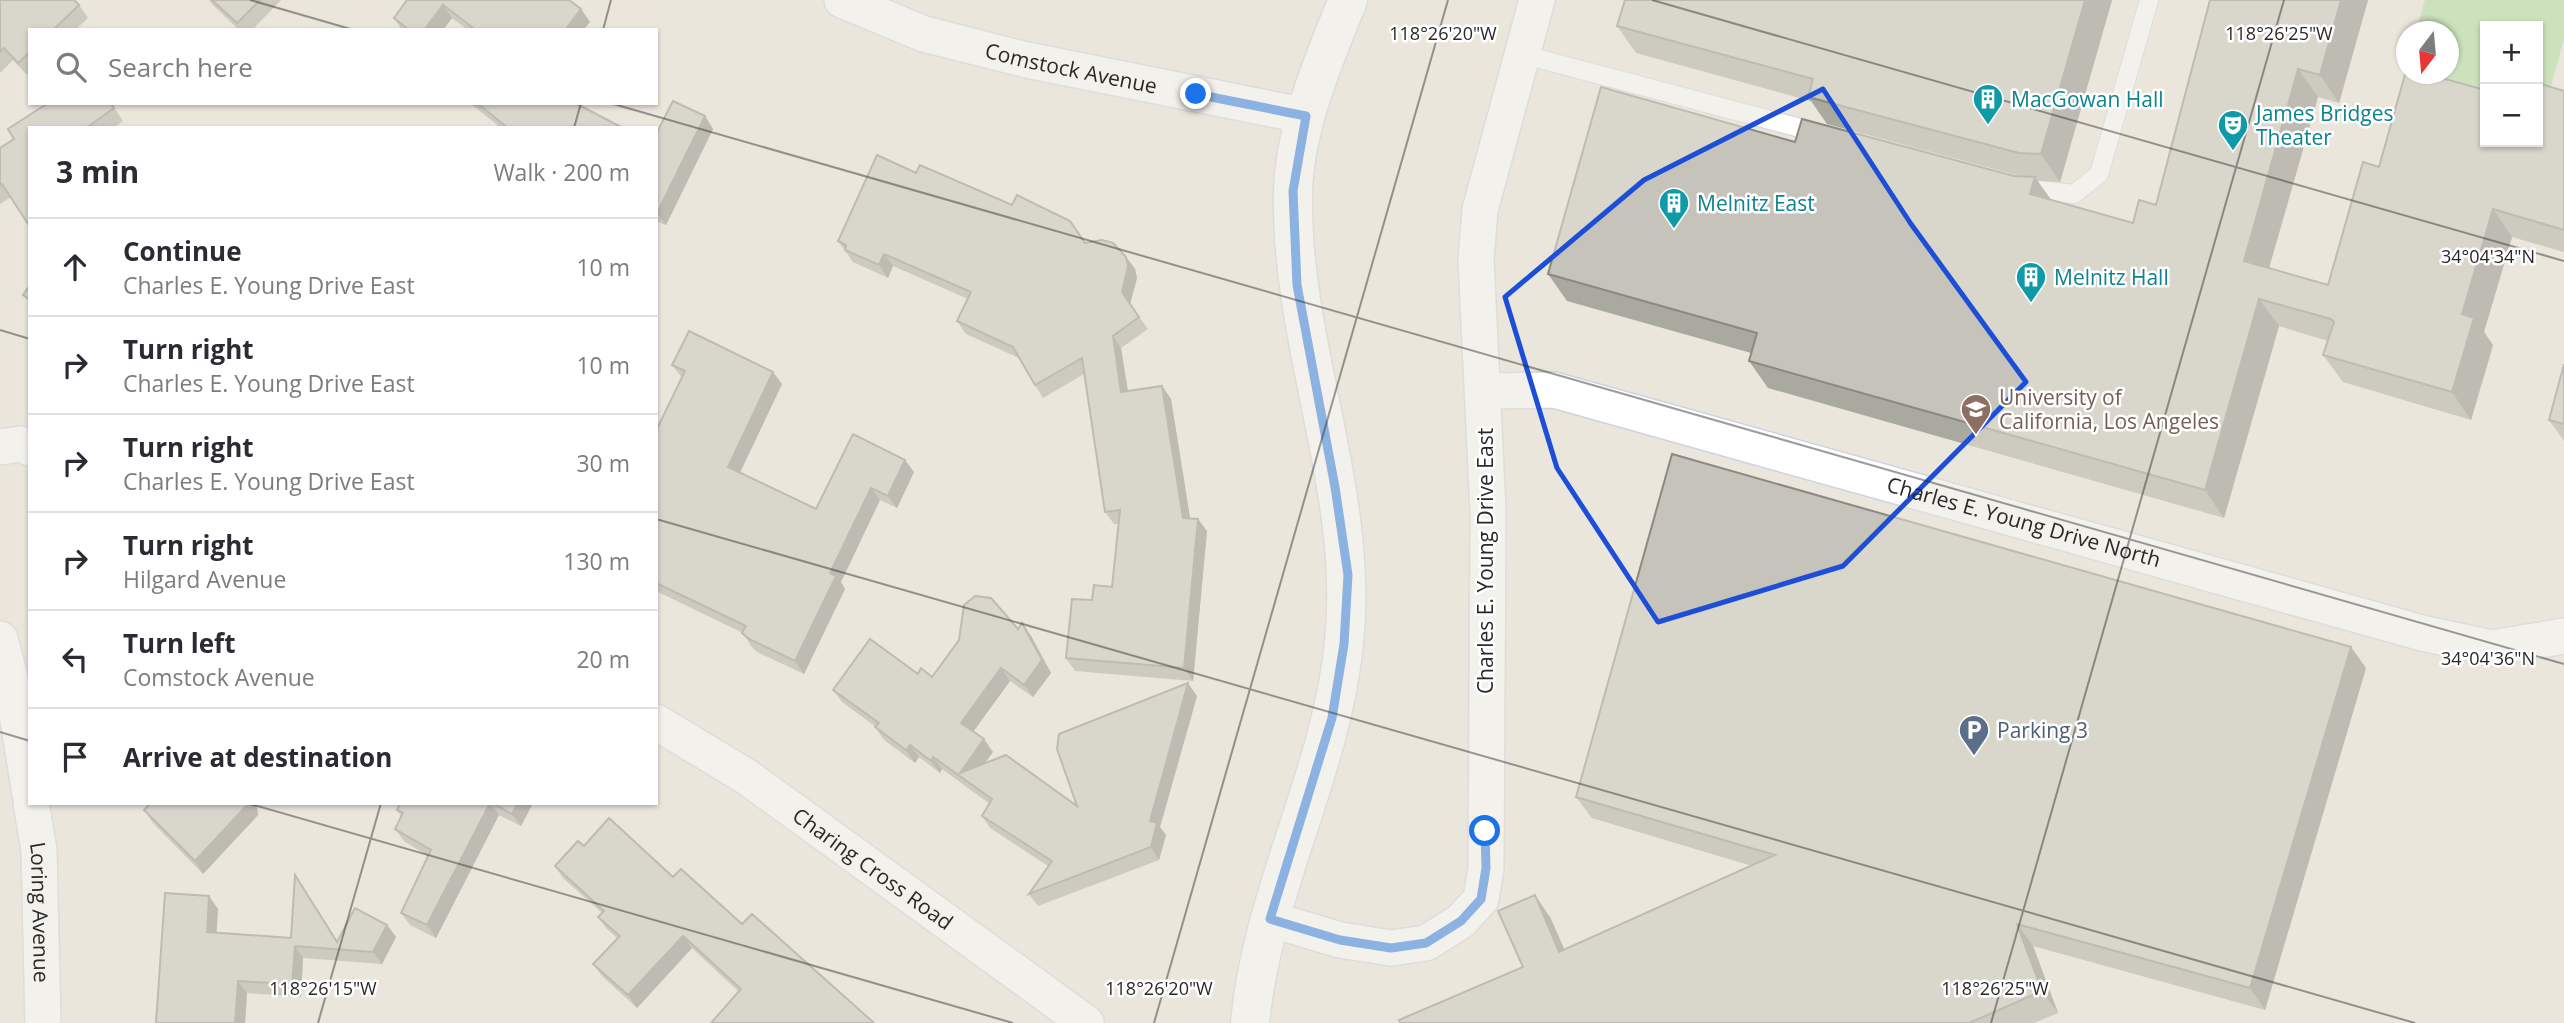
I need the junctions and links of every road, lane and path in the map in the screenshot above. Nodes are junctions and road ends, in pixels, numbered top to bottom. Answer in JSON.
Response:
{"nodes":[{"id":1,"x":1348,"y":0,"type":"edge"},
{"id":2,"x":1537,"y":0,"type":"edge"},
{"id":3,"x":2149,"y":0,"type":"edge"},
{"id":4,"x":852,"y":2,"type":"edge"},
{"id":5,"x":1521,"y":54,"type":"junction"},
{"id":6,"x":1306,"y":116,"type":"junction"},
{"id":7,"x":1835,"y":138,"type":"edge"},
{"id":8,"x":2009,"y":184,"type":"edge"},
{"id":9,"x":1484,"y":391,"type":"junction"},
{"id":10,"x":28,"y":446,"type":"edge"},
{"id":11,"x":0,"y":447,"type":"edge"},
{"id":12,"x":2564,"y":636,"type":"edge"},
{"id":13,"x":0,"y":639,"type":"edge"},
{"id":14,"x":658,"y":723,"type":"edge"},
{"id":15,"x":28,"y":782,"type":"edge"},
{"id":16,"x":31,"y":805,"type":"edge"},
{"id":17,"x":1270,"y":919,"type":"junction"},
{"id":18,"x":43,"y":1023,"type":"edge"},
{"id":19,"x":1086,"y":1023,"type":"edge"},
{"id":20,"x":1250,"y":1023,"type":"edge"}],
"edges":[{"from":1,"to":6,"type":"street"},
{"from":2,"to":5,"type":"street","name":"Charles E. Young Drive East"},
{"from":3,"to":8,"type":"lane"},
{"from":4,"to":6,"type":"street","name":"Comstock Avenue"},
{"from":5,"to":7,"type":"lane"},
{"from":5,"to":9,"type":"street","name":"Charles E. Young Drive East"},
{"from":6,"to":17,"type":"street"},
{"from":9,"to":12,"type":"street","name":"Charles E. Young Drive North"},
{"from":9,"to":17,"type":"street","name":"Charles E. Young Drive East"},
{"from":10,"to":11,"type":"street"},
{"from":13,"to":15,"type":"street"},
{"from":14,"to":19,"type":"street","name":"Charing Cross Road"},
{"from":16,"to":18,"type":"street","name":"Loring Avenue"},
{"from":17,"to":20,"type":"street"}]}
